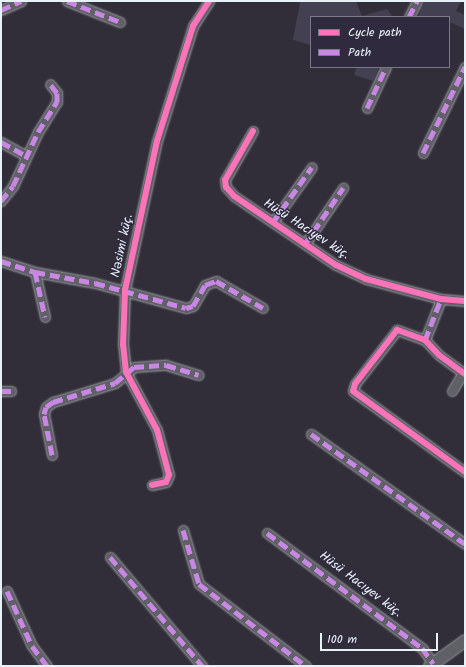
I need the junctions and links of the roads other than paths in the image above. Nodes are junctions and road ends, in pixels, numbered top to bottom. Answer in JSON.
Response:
{"nodes":[{"id":1,"x":21,"y":1,"type":"edge"},
{"id":2,"x":67,"y":1,"type":"edge"},
{"id":3,"x":209,"y":1,"type":"edge"},
{"id":4,"x":417,"y":1,"type":"edge"},
{"id":5,"x":1,"y":10,"type":"edge"},
{"id":6,"x":410,"y":16,"type":"edge"},
{"id":7,"x":120,"y":22,"type":"dead end"},
{"id":8,"x":465,"y":67,"type":"edge"},
{"id":9,"x":386,"y":68,"type":"edge"},
{"id":10,"x":50,"y":84,"type":"dead end"},
{"id":11,"x":367,"y":108,"type":"dead end"},
{"id":12,"x":253,"y":131,"type":"dead end"},
{"id":13,"x":1,"y":142,"type":"edge"},
{"id":14,"x":423,"y":153,"type":"dead end"},
{"id":15,"x":26,"y":156,"type":"junction"},
{"id":16,"x":312,"y":167,"type":"dead end"},
{"id":17,"x":343,"y":188,"type":"dead end"},
{"id":18,"x":1,"y":201,"type":"edge"},
{"id":19,"x":273,"y":222,"type":"junction"},
{"id":20,"x":305,"y":244,"type":"junction"},
{"id":21,"x":1,"y":261,"type":"edge"},
{"id":22,"x":35,"y":272,"type":"junction"},
{"id":23,"x":125,"y":290,"type":"junction"},
{"id":24,"x":441,"y":299,"type":"junction"},
{"id":25,"x":465,"y":301,"type":"edge"},
{"id":26,"x":263,"y":308,"type":"dead end"},
{"id":27,"x":45,"y":317,"type":"dead end"},
{"id":28,"x":424,"y":340,"type":"junction"},
{"id":29,"x":126,"y":372,"type":"junction"},
{"id":30,"x":464,"y":373,"type":"edge"},
{"id":31,"x":199,"y":374,"type":"dead end"},
{"id":32,"x":1,"y":391,"type":"edge"},
{"id":33,"x":11,"y":391,"type":"dead end"},
{"id":34,"x":452,"y":391,"type":"dead end"},
{"id":35,"x":311,"y":434,"type":"dead end"},
{"id":36,"x":52,"y":455,"type":"dead end"},
{"id":37,"x":465,"y":472,"type":"edge"},
{"id":38,"x":152,"y":485,"type":"dead end"},
{"id":39,"x":183,"y":530,"type":"dead end"},
{"id":40,"x":267,"y":533,"type":"dead end"},
{"id":41,"x":465,"y":544,"type":"edge"},
{"id":42,"x":110,"y":557,"type":"dead end"},
{"id":43,"x":6,"y":591,"type":"dead end"},
{"id":44,"x":465,"y":640,"type":"edge"},
{"id":45,"x":432,"y":665,"type":"edge"},
{"id":46,"x":47,"y":666,"type":"edge"},
{"id":47,"x":202,"y":666,"type":"edge"},
{"id":48,"x":306,"y":666,"type":"edge"}],
"edges":[{"from":1,"to":5,"type":"street"},
{"from":2,"to":7,"type":"street"},
{"from":3,"to":23,"type":"street","name":"Nəsimi küç."},
{"from":4,"to":6,"type":"street"},
{"from":8,"to":14,"type":"street"},
{"from":9,"to":11,"type":"street"},
{"from":10,"to":15,"type":"street"},
{"from":12,"to":19,"type":"street","name":"Hüsü Hacıyev küç."},
{"from":13,"to":15,"type":"street"},
{"from":15,"to":18,"type":"street"},
{"from":16,"to":19,"type":"street"},
{"from":17,"to":20,"type":"street"},
{"from":19,"to":20,"type":"street","name":"Hüsü Hacıyev küç."},
{"from":20,"to":24,"type":"street","name":"Hüsü Hacıyev küç."},
{"from":21,"to":22,"type":"street","name":"Nəsimi küç."},
{"from":22,"to":23,"type":"street","name":"Nəsimi küç."},
{"from":22,"to":27,"type":"street"},
{"from":23,"to":26,"type":"street","name":"Nəsimi küç."},
{"from":23,"to":29,"type":"street","name":"Nəsimi küç."},
{"from":24,"to":25,"type":"street","name":"Hüsü Hacıyev küç."},
{"from":24,"to":28,"type":"street"},
{"from":28,"to":30,"type":"street"},
{"from":28,"to":37,"type":"street"},
{"from":29,"to":31,"type":"street"},
{"from":29,"to":36,"type":"street"},
{"from":29,"to":38,"type":"street","name":"Nəsimi küç."},
{"from":30,"to":34,"type":"street"},
{"from":32,"to":33,"type":"street"},
{"from":35,"to":41,"type":"street"},
{"from":39,"to":48,"type":"street"},
{"from":40,"to":45,"type":"street","name":"Hüsü Hacıyev küç."},
{"from":42,"to":47,"type":"street"},
{"from":43,"to":46,"type":"street"},
{"from":44,"to":45,"type":"main road","name":"Hüsü Hacıyev küç."}]}
